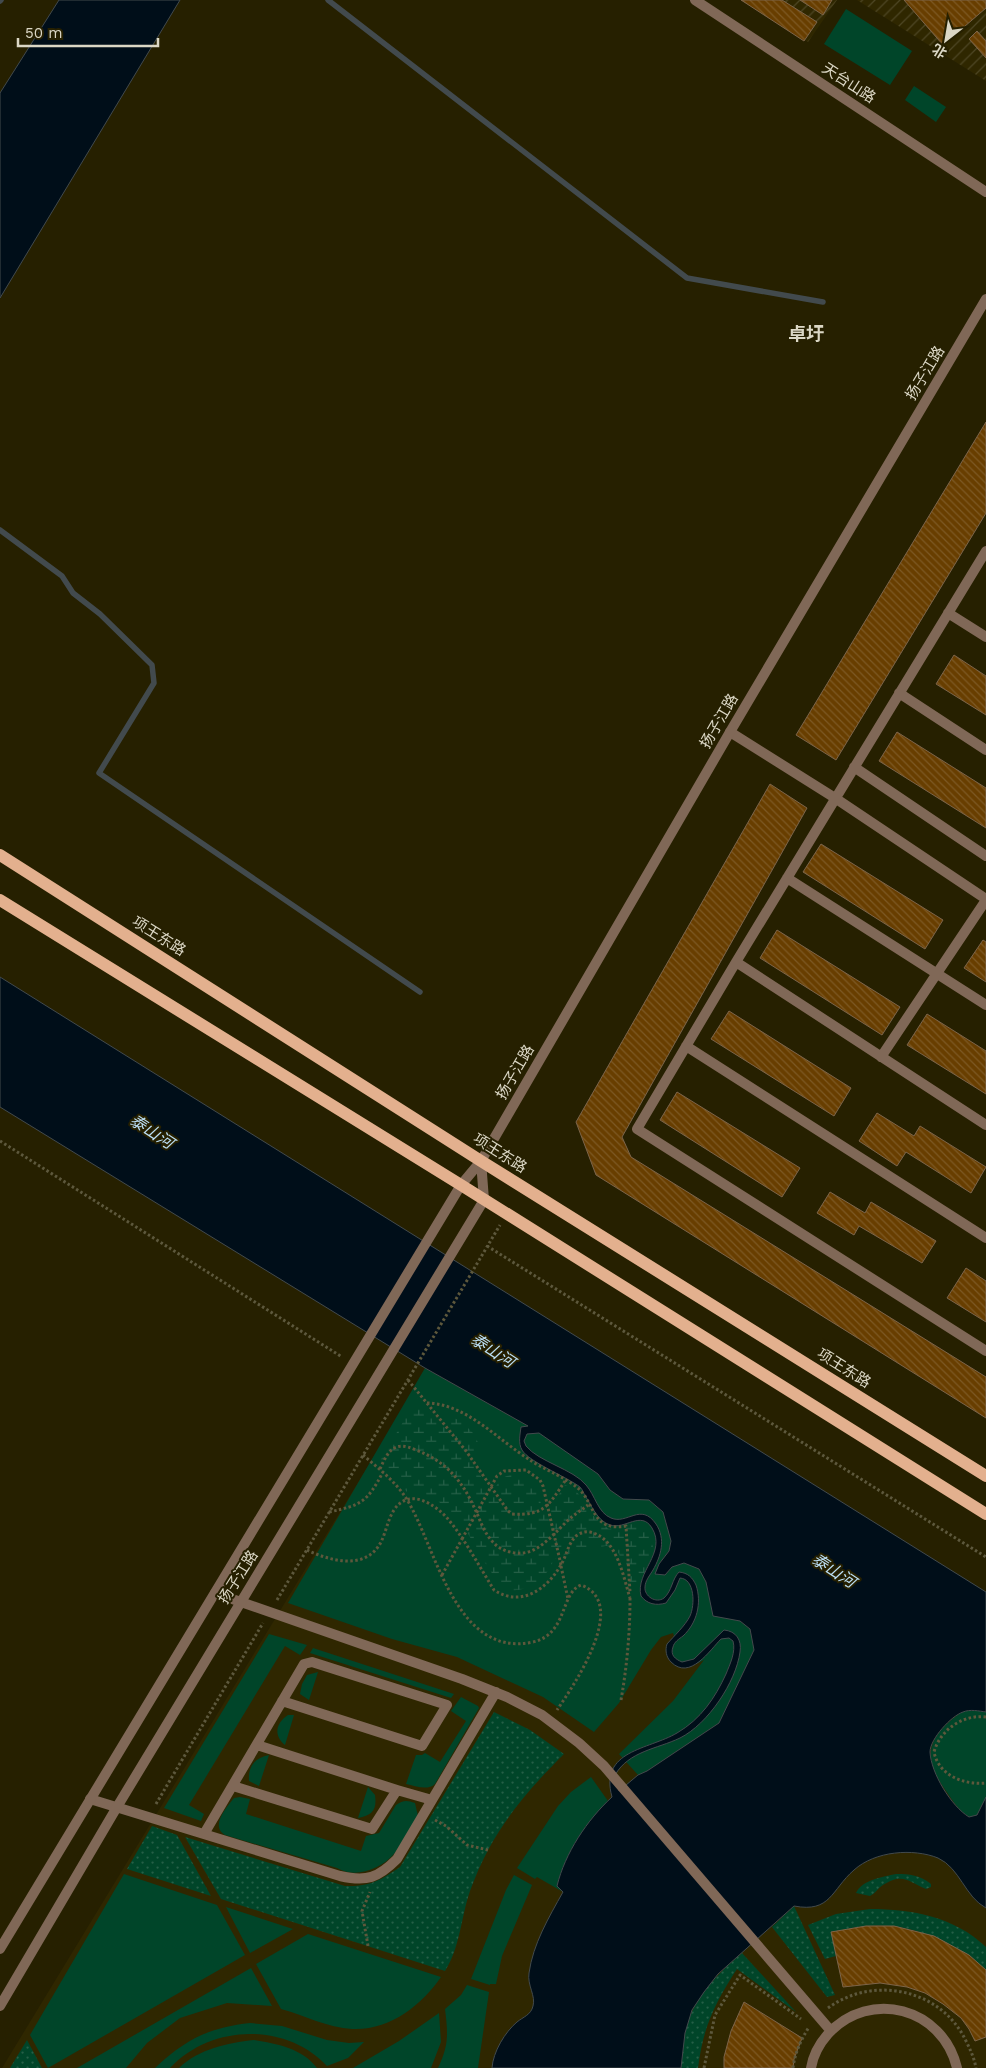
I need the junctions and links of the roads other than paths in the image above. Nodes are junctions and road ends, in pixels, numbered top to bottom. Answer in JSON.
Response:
{"nodes":[{"id":1,"x":695,"y":0,"type":"edge"},
{"id":2,"x":986,"y":192,"type":"edge"},
{"id":3,"x":986,"y":300,"type":"edge"},
{"id":4,"x":986,"y":551,"type":"edge"},
{"id":5,"x":948,"y":613,"type":"junction"},
{"id":6,"x":986,"y":637,"type":"edge"},
{"id":7,"x":899,"y":693,"type":"junction"},
{"id":8,"x":730,"y":732,"type":"junction"},
{"id":9,"x":986,"y":750,"type":"edge"},
{"id":10,"x":854,"y":767,"type":"junction"},
{"id":11,"x":835,"y":798,"type":"junction"},
{"id":12,"x":0,"y":854,"type":"edge"},
{"id":13,"x":986,"y":856,"type":"edge"},
{"id":14,"x":787,"y":878,"type":"junction"},
{"id":15,"x":986,"y":899,"type":"edge"},
{"id":16,"x":0,"y":900,"type":"edge"},
{"id":17,"x":736,"y":962,"type":"junction"},
{"id":18,"x":938,"y":973,"type":"junction"},
{"id":19,"x":986,"y":1005,"type":"edge"},
{"id":20,"x":686,"y":1046,"type":"junction"},
{"id":21,"x":882,"y":1057,"type":"junction"},
{"id":22,"x":986,"y":1124,"type":"edge"},
{"id":23,"x":481,"y":1161,"type":"junction"},
{"id":24,"x":461,"y":1185,"type":"junction"},
{"id":25,"x":484,"y":1200,"type":"junction"},
{"id":26,"x":986,"y":1238,"type":"edge"},
{"id":27,"x":986,"y":1351,"type":"edge"},
{"id":28,"x":986,"y":1476,"type":"edge"},
{"id":29,"x":986,"y":1514,"type":"edge"},
{"id":30,"x":215,"y":1593,"type":"junction"},
{"id":31,"x":241,"y":1602,"type":"junction"},
{"id":32,"x":496,"y":1692,"type":"junction"},
{"id":33,"x":282,"y":1701,"type":"junction"},
{"id":34,"x":257,"y":1745,"type":"junction"},
{"id":35,"x":233,"y":1786,"type":"junction"},
{"id":36,"x":397,"y":1790,"type":"junction"},
{"id":37,"x":90,"y":1799,"type":"junction"},
{"id":38,"x":432,"y":1800,"type":"junction"},
{"id":39,"x":117,"y":1808,"type":"junction"},
{"id":40,"x":204,"y":1834,"type":"junction"},
{"id":41,"x":0,"y":1949,"type":"edge"},
{"id":42,"x":0,"y":2006,"type":"edge"},
{"id":43,"x":831,"y":2031,"type":"junction"},
{"id":44,"x":811,"y":2068,"type":"edge"},
{"id":45,"x":957,"y":2068,"type":"edge"}],
"edges":[{"from":1,"to":2,"type":"street","name":"天台山路"},
{"from":3,"to":8,"type":"street","name":"扬子江路"},
{"from":4,"to":5,"type":"street"},
{"from":5,"to":6,"type":"street"},
{"from":5,"to":7,"type":"street"},
{"from":7,"to":9,"type":"street"},
{"from":7,"to":10,"type":"street"},
{"from":8,"to":11,"type":"street"},
{"from":8,"to":23,"type":"street","name":"扬子江路"},
{"from":10,"to":11,"type":"street"},
{"from":10,"to":13,"type":"street"},
{"from":11,"to":14,"type":"street"},
{"from":11,"to":15,"type":"street"},
{"from":12,"to":23,"type":"main road","name":"项王东路"},
{"from":14,"to":17,"type":"street"},
{"from":14,"to":18,"type":"street"},
{"from":15,"to":18,"type":"street"},
{"from":16,"to":24,"type":"main road"},
{"from":17,"to":20,"type":"street"},
{"from":17,"to":21,"type":"street"},
{"from":18,"to":19,"type":"street"},
{"from":18,"to":21,"type":"street"},
{"from":20,"to":26,"type":"street"},
{"from":20,"to":27,"type":"street"},
{"from":21,"to":22,"type":"street"},
{"from":23,"to":24,"type":"street","name":"扬子江路"},
{"from":23,"to":25,"type":"street"},
{"from":23,"to":28,"type":"main road","name":"项王东路"},
{"from":24,"to":25,"type":"main road"},
{"from":24,"to":30,"type":"street","name":"扬子江路"},
{"from":25,"to":29,"type":"main road"},
{"from":25,"to":31,"type":"street","name":"扬子江路"},
{"from":30,"to":31,"type":"street"},
{"from":30,"to":37,"type":"street","name":"扬子江路"},
{"from":31,"to":32,"type":"street"},
{"from":31,"to":39,"type":"street","name":"扬子江路"},
{"from":32,"to":38,"type":"street"},
{"from":32,"to":43,"type":"street"},
{"from":33,"to":33,"type":"street"},
{"from":33,"to":34,"type":"street"},
{"from":34,"to":35,"type":"street"},
{"from":34,"to":36,"type":"street"},
{"from":35,"to":36,"type":"street"},
{"from":35,"to":40,"type":"street"},
{"from":36,"to":38,"type":"street"},
{"from":37,"to":39,"type":"street"},
{"from":37,"to":41,"type":"street","name":"扬子江路"},
{"from":38,"to":40,"type":"street"},
{"from":39,"to":40,"type":"street"},
{"from":39,"to":42,"type":"street","name":"扬子江路"},
{"from":43,"to":44,"type":"street"},
{"from":43,"to":45,"type":"street"}]}
